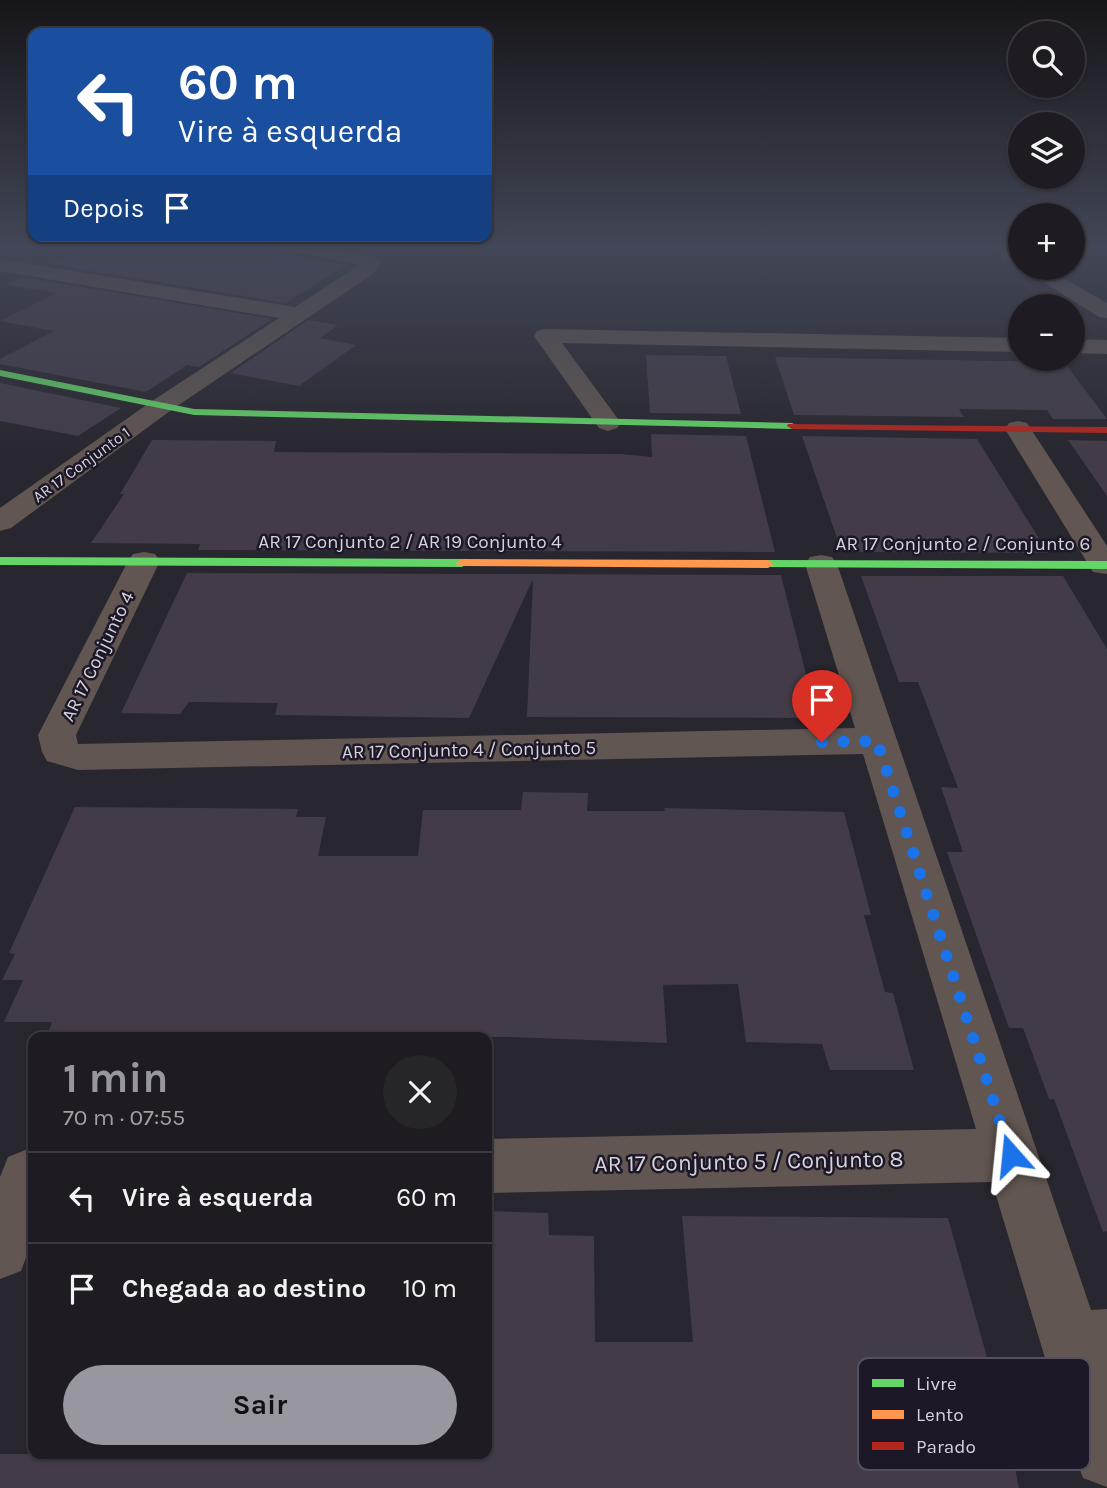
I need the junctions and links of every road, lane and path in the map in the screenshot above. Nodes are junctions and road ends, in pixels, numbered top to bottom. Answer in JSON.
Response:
{"nodes":[{"id":1,"x":292,"y":317,"type":"edge"},
{"id":2,"x":1008,"y":345,"type":"edge"},
{"id":3,"x":1085,"y":346,"type":"edge"},
{"id":4,"x":1107,"y":347,"type":"edge"},
{"id":5,"x":0,"y":373,"type":"edge"},
{"id":6,"x":161,"y":406,"type":"junction"},
{"id":7,"x":608,"y":423,"type":"junction"},
{"id":8,"x":1018,"y":429,"type":"junction"},
{"id":9,"x":1107,"y":430,"type":"edge"},
{"id":10,"x":0,"y":522,"type":"edge"},
{"id":11,"x":0,"y":561,"type":"edge"},
{"id":12,"x":144,"y":561,"type":"junction"},
{"id":13,"x":821,"y":564,"type":"junction"},
{"id":14,"x":1106,"y":567,"type":"edge"},
{"id":15,"x":877,"y":741,"type":"junction"},
{"id":16,"x":61,"y":752,"type":"joint"},
{"id":17,"x":1011,"y":1155,"type":"junction"},
{"id":18,"x":492,"y":1167,"type":"edge"},
{"id":19,"x":20,"y":1175,"type":"edge"},
{"id":20,"x":0,"y":1250,"type":"edge"},
{"id":21,"x":1089,"y":1341,"type":"edge"},
{"id":22,"x":1107,"y":1454,"type":"edge"}],
"edges":[{"from":1,"to":6,"type":"street","name":"AR 17 Conjunto 1"},
{"from":2,"to":7,"type":"street"},
{"from":3,"to":4,"type":"street"},
{"from":5,"to":6,"type":"street"},
{"from":6,"to":7,"type":"street"},
{"from":6,"to":10,"type":"street","name":"AR 17 Conjunto 1"},
{"from":7,"to":8,"type":"street"},
{"from":8,"to":9,"type":"street"},
{"from":8,"to":14,"type":"street"},
{"from":11,"to":12,"type":"street","name":"AR 17 Conjunto 2 / AR 19 Conjunto 4"},
{"from":12,"to":13,"type":"street","name":"AR 17 Conjunto 2 / AR 19 Conjunto 4"},
{"from":12,"to":16,"type":"street","name":"AR 17 Conjunto 4"},
{"from":13,"to":14,"type":"street","name":"AR 17 Conjunto 2 / Conjunto 6"},
{"from":13,"to":15,"type":"street"},
{"from":15,"to":16,"type":"street","name":"AR 17 Conjunto 4 / Conjunto 5"},
{"from":15,"to":17,"type":"street"},
{"from":17,"to":18,"type":"street","name":"AR 17 Conjunto 5 / Conjunto 8"},
{"from":17,"to":21,"type":"street"},
{"from":19,"to":20,"type":"street"},
{"from":21,"to":22,"type":"street"}]}
